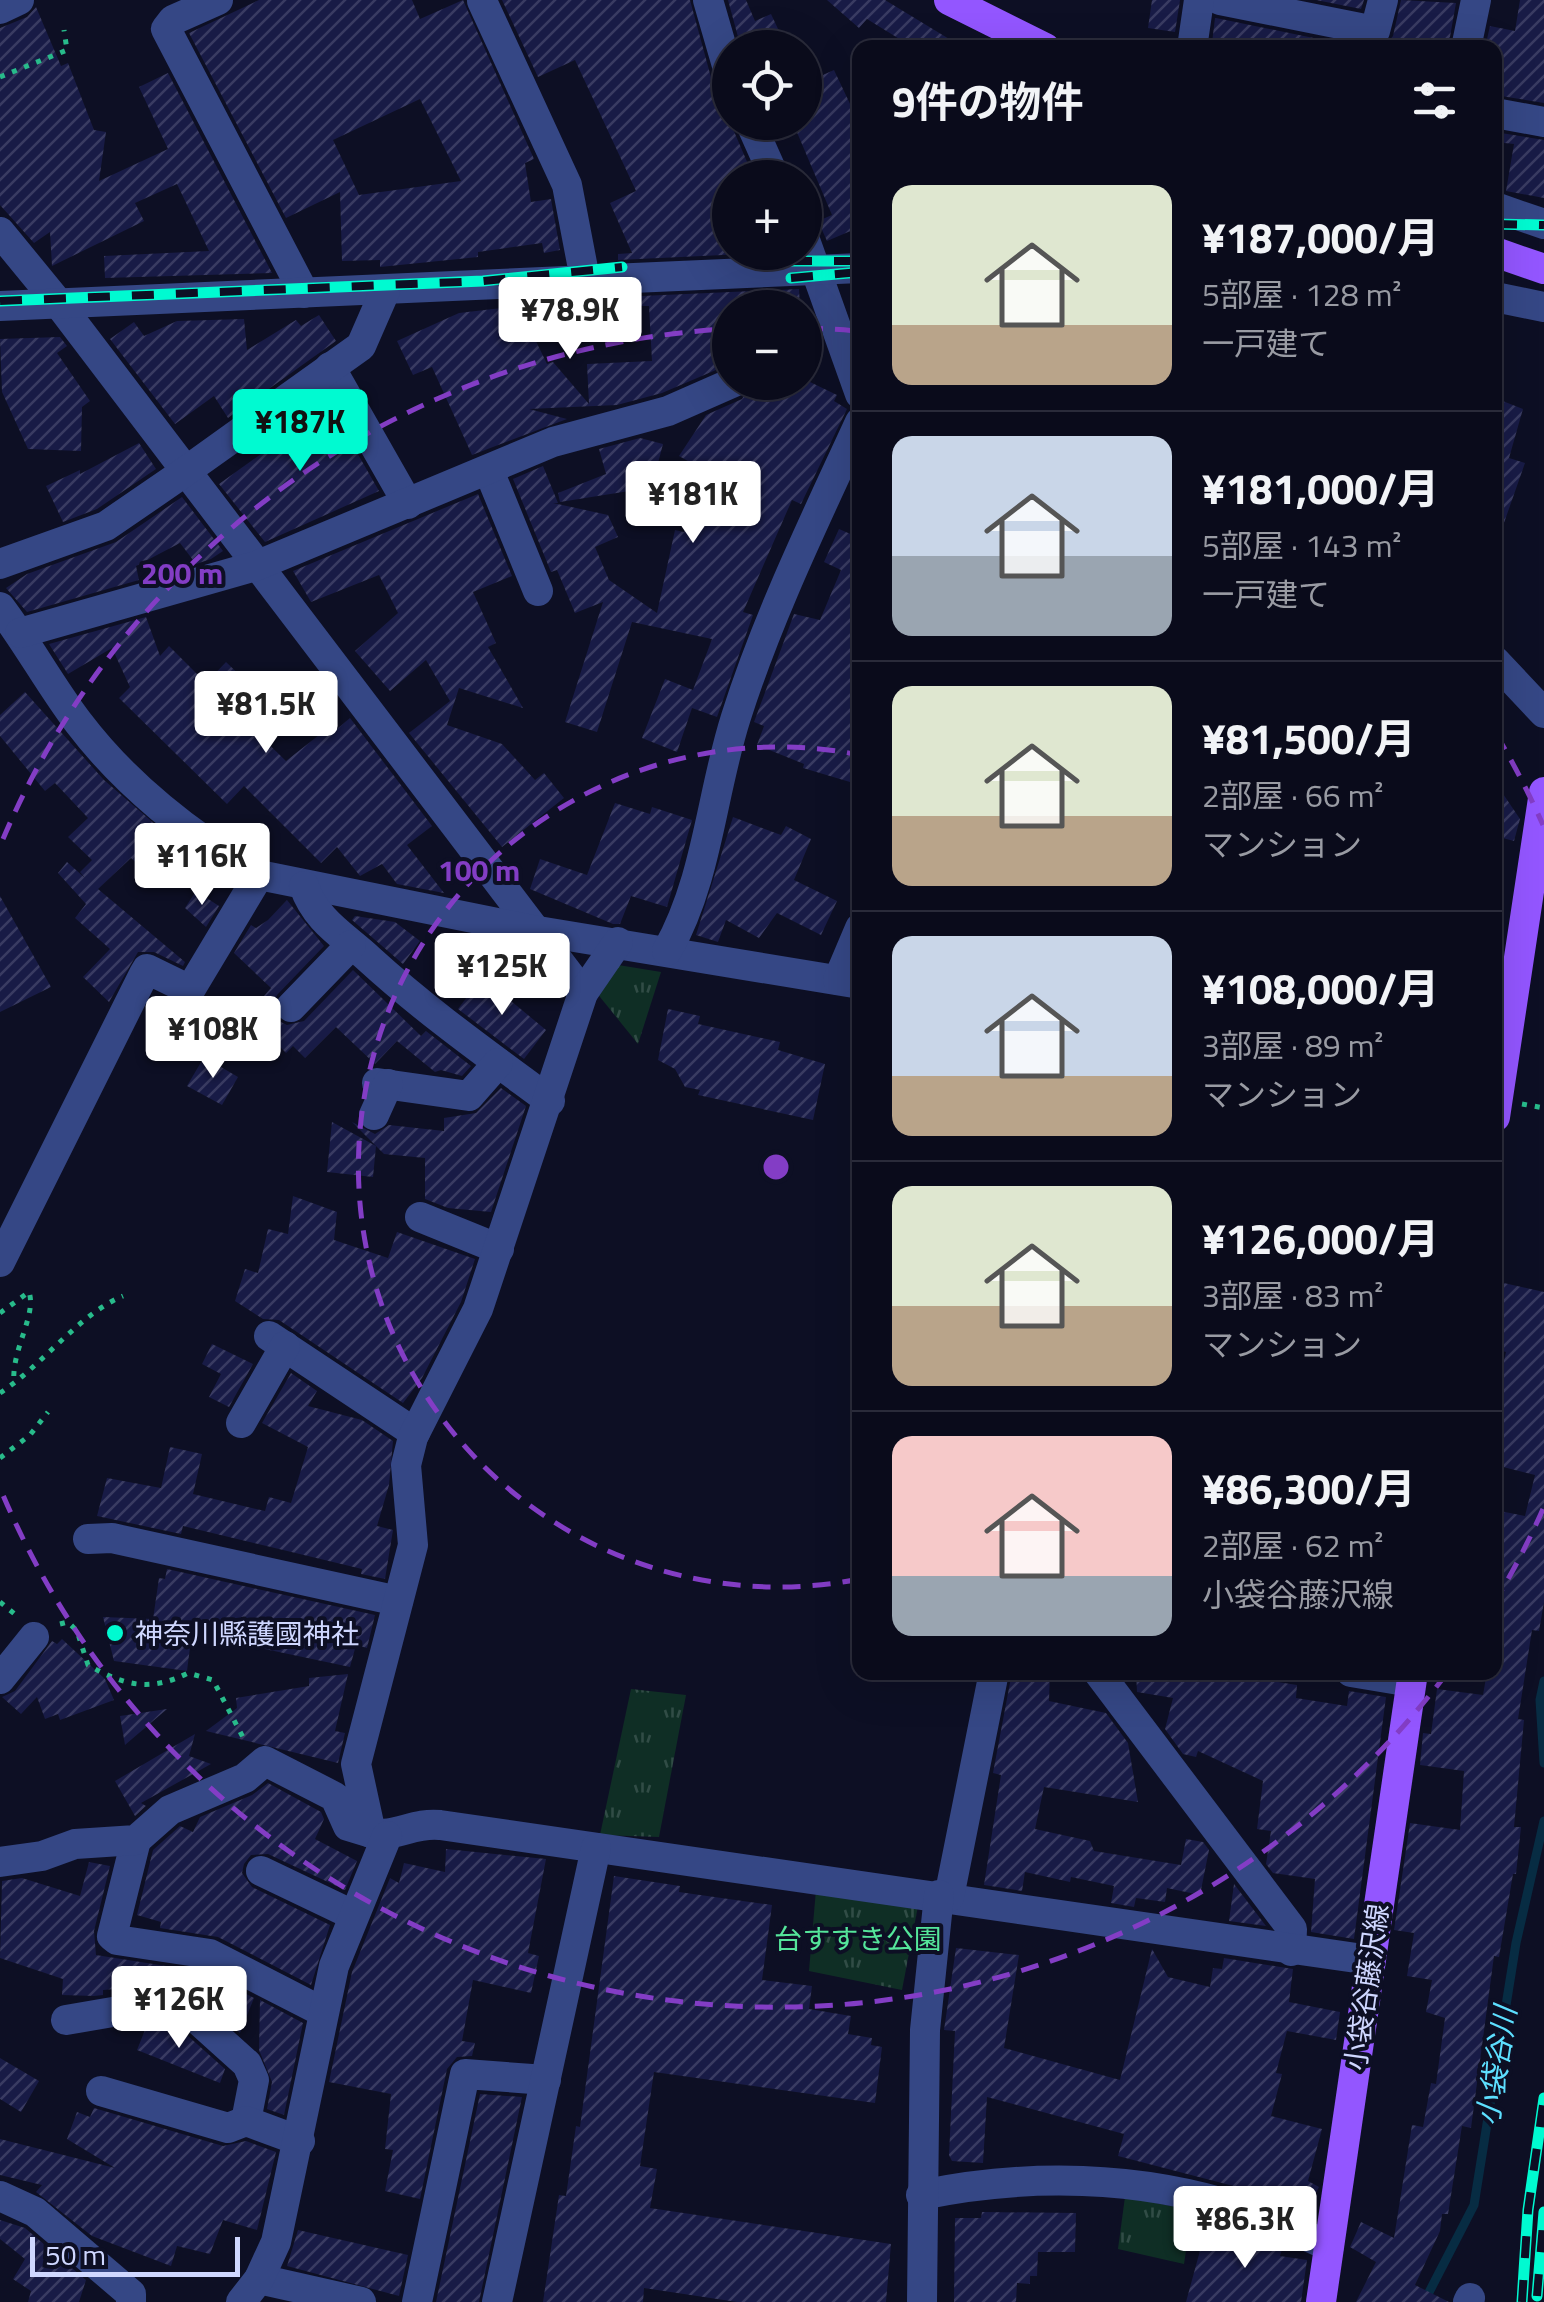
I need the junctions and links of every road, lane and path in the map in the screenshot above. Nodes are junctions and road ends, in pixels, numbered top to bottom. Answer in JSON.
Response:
{"nodes":[{"id":1,"x":19,"y":0,"type":"edge"},
{"id":2,"x":218,"y":0,"type":"edge"},
{"id":3,"x":708,"y":0,"type":"edge"},
{"id":4,"x":949,"y":0,"type":"edge"},
{"id":5,"x":1199,"y":0,"type":"edge"},
{"id":6,"x":1220,"y":0,"type":"edge"},
{"id":7,"x":1383,"y":0,"type":"edge"},
{"id":8,"x":1476,"y":0,"type":"edge"},
{"id":9,"x":482,"y":1,"type":"edge"},
{"id":10,"x":1284,"y":6,"type":"edge"},
{"id":11,"x":0,"y":9,"type":"edge"},
{"id":12,"x":64,"y":30,"type":"dead end"},
{"id":13,"x":717,"y":30,"type":"edge"},
{"id":14,"x":1029,"y":40,"type":"edge"},
{"id":15,"x":1193,"y":40,"type":"edge"},
{"id":16,"x":1468,"y":40,"type":"edge"},
{"id":17,"x":0,"y":77,"type":"edge"},
{"id":18,"x":1502,"y":114,"type":"edge"},
{"id":19,"x":1544,"y":122,"type":"edge"},
{"id":20,"x":1502,"y":209,"type":"edge"},
{"id":21,"x":1544,"y":224,"type":"edge"},
{"id":22,"x":0,"y":232,"type":"edge"},
{"id":23,"x":1502,"y":254,"type":"edge"},
{"id":24,"x":852,"y":268,"type":"edge"},
{"id":25,"x":822,"y":269,"type":"edge"},
{"id":26,"x":1544,"y":269,"type":"edge"},
{"id":27,"x":793,"y":270,"type":"edge"},
{"id":28,"x":819,"y":270,"type":"edge"},
{"id":29,"x":586,"y":278,"type":"junction"},
{"id":30,"x":385,"y":291,"type":"junction"},
{"id":31,"x":304,"y":293,"type":"junction"},
{"id":32,"x":1502,"y":299,"type":"edge"},
{"id":33,"x":60,"y":304,"type":"junction"},
{"id":34,"x":0,"y":306,"type":"edge"},
{"id":35,"x":830,"y":306,"type":"junction"},
{"id":36,"x":1544,"y":307,"type":"edge"},
{"id":37,"x":822,"y":312,"type":"edge"},
{"id":38,"x":330,"y":368,"type":"junction"},
{"id":39,"x":852,"y":371,"type":"edge"},
{"id":40,"x":712,"y":392,"type":"edge"},
{"id":41,"x":852,"y":439,"type":"edge"},
{"id":42,"x":488,"y":471,"type":"junction"},
{"id":43,"x":186,"y":472,"type":"junction"},
{"id":44,"x":408,"y":504,"type":"junction"},
{"id":45,"x":0,"y":564,"type":"edge"},
{"id":46,"x":256,"y":566,"type":"junction"},
{"id":47,"x":538,"y":591,"type":"dead end"},
{"id":48,"x":0,"y":607,"type":"edge"},
{"id":49,"x":20,"y":634,"type":"junction"},
{"id":50,"x":1502,"y":668,"type":"edge"},
{"id":51,"x":1544,"y":713,"type":"edge"},
{"id":52,"x":1544,"y":792,"type":"edge"},
{"id":53,"x":260,"y":876,"type":"junction"},
{"id":54,"x":304,"y":886,"type":"junction"},
{"id":55,"x":532,"y":930,"type":"junction"},
{"id":56,"x":618,"y":942,"type":"junction"},
{"id":57,"x":352,"y":945,"type":"junction"},
{"id":58,"x":667,"y":951,"type":"junction"},
{"id":59,"x":849,"y":982,"type":"edge"},
{"id":60,"x":582,"y":993,"type":"junction"},
{"id":61,"x":291,"y":1007,"type":"dead end"},
{"id":62,"x":498,"y":1063,"type":"junction"},
{"id":63,"x":1502,"y":1067,"type":"edge"},
{"id":64,"x":550,"y":1101,"type":"junction"},
{"id":65,"x":374,"y":1115,"type":"dead end"},
{"id":66,"x":420,"y":1217,"type":"dead end"},
{"id":67,"x":499,"y":1249,"type":"junction"},
{"id":68,"x":0,"y":1262,"type":"edge"},
{"id":69,"x":122,"y":1296,"type":"dead end"},
{"id":70,"x":0,"y":1312,"type":"edge"},
{"id":71,"x":14,"y":1384,"type":"junction"},
{"id":72,"x":0,"y":1393,"type":"edge"},
{"id":73,"x":48,"y":1412,"type":"dead end"},
{"id":74,"x":241,"y":1423,"type":"dead end"},
{"id":75,"x":415,"y":1433,"type":"junction"},
{"id":76,"x":0,"y":1458,"type":"edge"},
{"id":77,"x":88,"y":1539,"type":"dead end"},
{"id":78,"x":398,"y":1601,"type":"junction"},
{"id":79,"x":0,"y":1602,"type":"edge"},
{"id":80,"x":37,"y":1628,"type":"junction"},
{"id":81,"x":0,"y":1680,"type":"edge"},
{"id":82,"x":992,"y":1680,"type":"edge"},
{"id":83,"x":1104,"y":1680,"type":"edge"},
{"id":84,"x":1412,"y":1680,"type":"edge"},
{"id":85,"x":265,"y":1761,"type":"junction"},
{"id":86,"x":380,"y":1835,"type":"junction"},
{"id":87,"x":136,"y":1840,"type":"junction"},
{"id":88,"x":596,"y":1848,"type":"junction"},
{"id":89,"x":0,"y":1862,"type":"edge"},
{"id":90,"x":262,"y":1871,"type":"dead end"},
{"id":91,"x":944,"y":1896,"type":"junction"},
{"id":92,"x":353,"y":1915,"type":"junction"},
{"id":93,"x":1291,"y":1951,"type":"junction"},
{"id":94,"x":1370,"y":1960,"type":"junction"},
{"id":95,"x":323,"y":2012,"type":"junction"},
{"id":96,"x":66,"y":2020,"type":"dead end"},
{"id":97,"x":546,"y":2080,"type":"junction"},
{"id":98,"x":101,"y":2091,"type":"dead end"},
{"id":99,"x":246,"y":2121,"type":"junction"},
{"id":100,"x":300,"y":2141,"type":"junction"},
{"id":101,"x":921,"y":2194,"type":"junction"},
{"id":102,"x":0,"y":2196,"type":"edge"},
{"id":103,"x":1329,"y":2246,"type":"junction"},
{"id":104,"x":250,"y":2291,"type":"edge"},
{"id":105,"x":131,"y":2302,"type":"edge"},
{"id":106,"x":361,"y":2302,"type":"edge"},
{"id":107,"x":417,"y":2302,"type":"edge"},
{"id":108,"x":497,"y":2302,"type":"edge"},
{"id":109,"x":922,"y":2302,"type":"edge"},
{"id":110,"x":1321,"y":2302,"type":"edge"}],
"edges":[{"from":1,"to":11,"type":"street"},
{"from":2,"to":31,"type":"street"},
{"from":3,"to":13,"type":"street"},
{"from":4,"to":14,"type":"main road"},
{"from":5,"to":15,"type":"street"},
{"from":6,"to":10,"type":"street"},
{"from":7,"to":10,"type":"street"},
{"from":8,"to":16,"type":"street"},
{"from":9,"to":29,"type":"street"},
{"from":12,"to":17,"type":"path"},
{"from":18,"to":19,"type":"street"},
{"from":20,"to":21,"type":"street"},
{"from":22,"to":33,"type":"street"},
{"from":23,"to":26,"type":"main road"},
{"from":24,"to":25,"type":"street"},
{"from":27,"to":29,"type":"street"},
{"from":28,"to":35,"type":"street"},
{"from":29,"to":30,"type":"street"},
{"from":30,"to":31,"type":"street"},
{"from":30,"to":38,"type":"street"},
{"from":31,"to":33,"type":"street"},
{"from":32,"to":36,"type":"street"},
{"from":33,"to":34,"type":"street"},
{"from":33,"to":43,"type":"street"},
{"from":35,"to":37,"type":"street"},
{"from":35,"to":39,"type":"street"},
{"from":38,"to":43,"type":"street"},
{"from":38,"to":44,"type":"street"},
{"from":40,"to":42,"type":"street"},
{"from":41,"to":58,"type":"street"},
{"from":42,"to":44,"type":"street"},
{"from":42,"to":47,"type":"street"},
{"from":43,"to":45,"type":"street"},
{"from":43,"to":46,"type":"street"},
{"from":44,"to":46,"type":"street"},
{"from":46,"to":49,"type":"street"},
{"from":46,"to":55,"type":"street"},
{"from":48,"to":49,"type":"street"},
{"from":49,"to":53,"type":"street"},
{"from":50,"to":51,"type":"street"},
{"from":52,"to":63,"type":"main road"},
{"from":53,"to":54,"type":"street"},
{"from":53,"to":68,"type":"street"},
{"from":54,"to":55,"type":"street"},
{"from":54,"to":57,"type":"street"},
{"from":55,"to":56,"type":"street"},
{"from":55,"to":60,"type":"street"},
{"from":56,"to":58,"type":"street"},
{"from":56,"to":60,"type":"street"},
{"from":57,"to":61,"type":"street"},
{"from":57,"to":62,"type":"street"},
{"from":58,"to":59,"type":"street"},
{"from":60,"to":64,"type":"street"},
{"from":62,"to":64,"type":"street"},
{"from":62,"to":65,"type":"street"},
{"from":64,"to":67,"type":"street"},
{"from":66,"to":67,"type":"street"},
{"from":67,"to":75,"type":"street"},
{"from":69,"to":71,"type":"path"},
{"from":70,"to":71,"type":"path"},
{"from":71,"to":72,"type":"path"},
{"from":73,"to":76,"type":"path"},
{"from":74,"to":75,"type":"street"},
{"from":75,"to":78,"type":"street"},
{"from":77,"to":78,"type":"street"},
{"from":78,"to":86,"type":"street"},
{"from":79,"to":80,"type":"path"},
{"from":80,"to":81,"type":"street"},
{"from":80,"to":85,"type":"path"},
{"from":82,"to":91,"type":"street"},
{"from":83,"to":93,"type":"street"},
{"from":84,"to":94,"type":"main road","name":"小袋谷藤沢線"},
{"from":85,"to":86,"type":"street"},
{"from":85,"to":87,"type":"street"},
{"from":86,"to":88,"type":"street"},
{"from":86,"to":92,"type":"street"},
{"from":87,"to":89,"type":"street"},
{"from":87,"to":95,"type":"street"},
{"from":88,"to":91,"type":"street"},
{"from":88,"to":97,"type":"street"},
{"from":90,"to":92,"type":"street"},
{"from":91,"to":93,"type":"street"},
{"from":91,"to":101,"type":"street"},
{"from":92,"to":95,"type":"street"},
{"from":93,"to":94,"type":"street"},
{"from":94,"to":103,"type":"main road","name":"小袋谷藤沢線"},
{"from":95,"to":100,"type":"street"},
{"from":96,"to":99,"type":"street"},
{"from":97,"to":107,"type":"street"},
{"from":97,"to":108,"type":"street"},
{"from":98,"to":99,"type":"street"},
{"from":99,"to":100,"type":"street"},
{"from":100,"to":104,"type":"street"},
{"from":101,"to":103,"type":"street"},
{"from":101,"to":109,"type":"street"},
{"from":102,"to":105,"type":"street"},
{"from":103,"to":110,"type":"main road","name":"小袋谷藤沢線"},
{"from":104,"to":106,"type":"street"}]}
